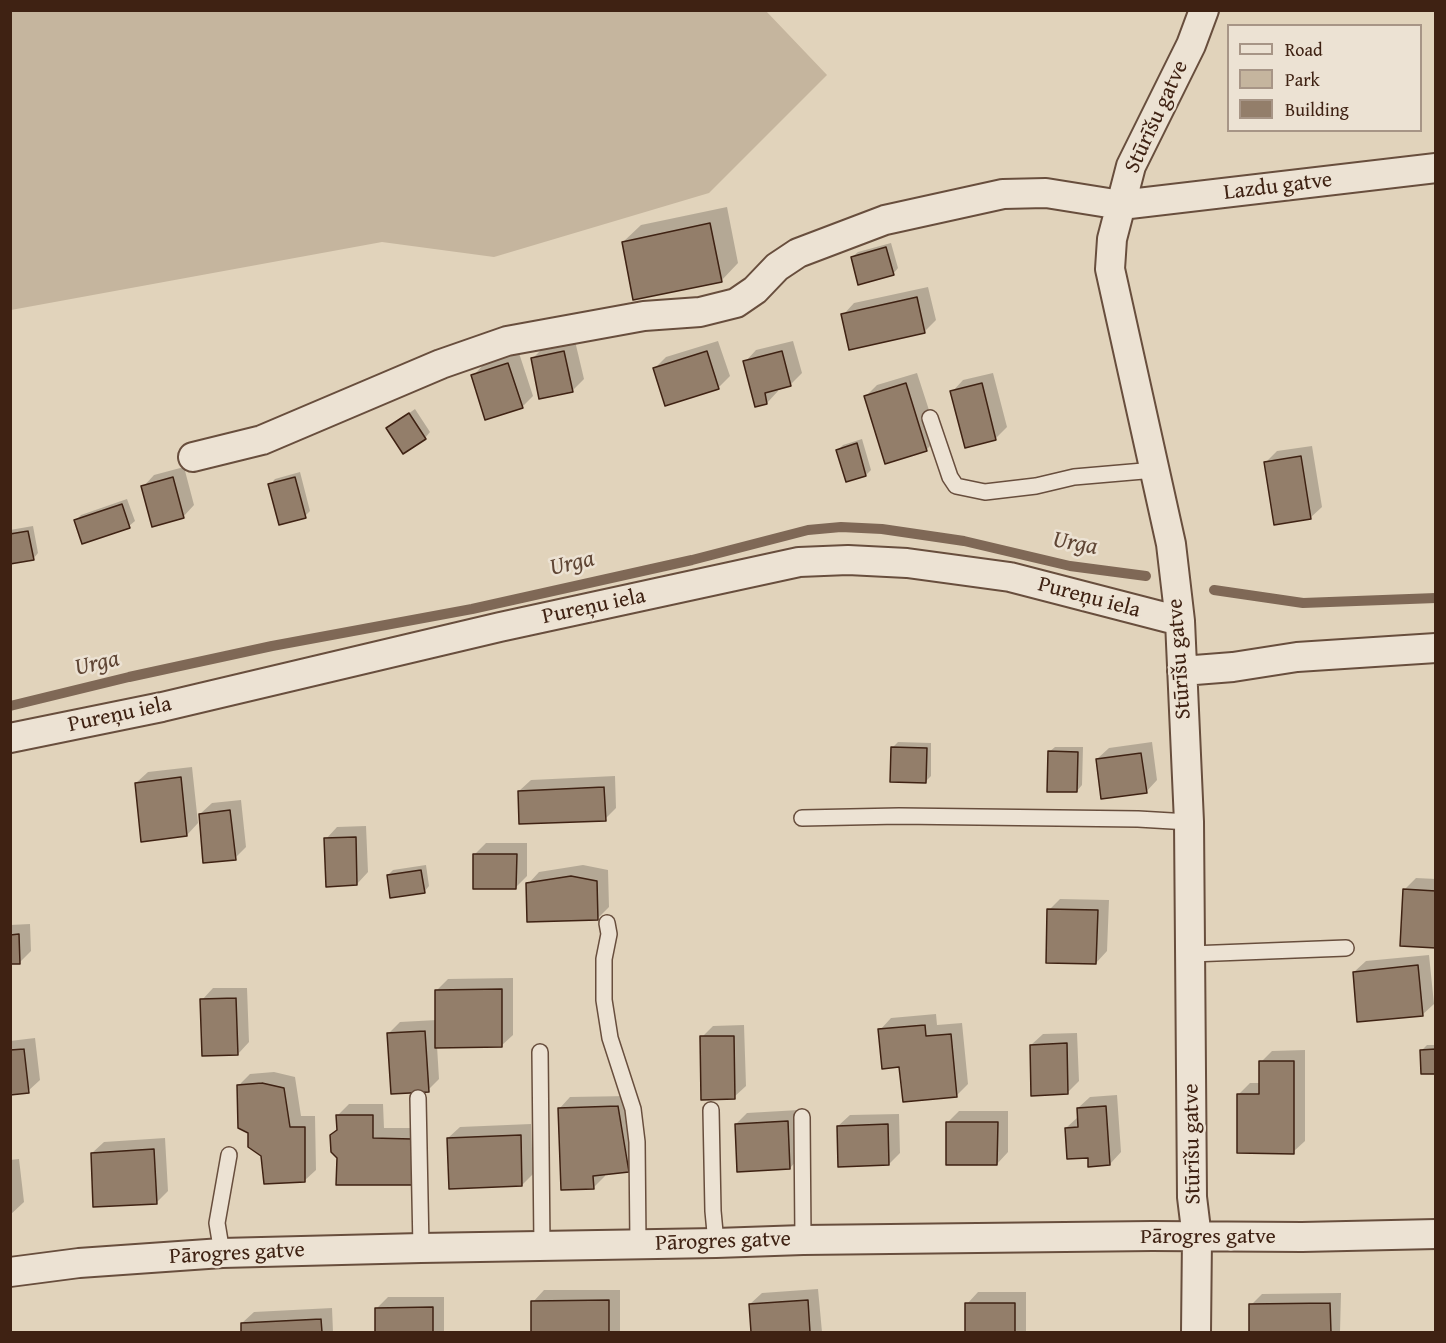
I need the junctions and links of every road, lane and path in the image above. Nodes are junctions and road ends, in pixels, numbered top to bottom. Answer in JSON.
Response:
{"nodes":[{"id":1,"x":1204,"y":10,"type":"edge"},
{"id":2,"x":1436,"y":168,"type":"edge"},
{"id":3,"x":1121,"y":205,"type":"junction"},
{"id":4,"x":930,"y":418,"type":"dead end"},
{"id":5,"x":193,"y":457,"type":"dead end"},
{"id":6,"x":1155,"y":470,"type":"junction"},
{"id":7,"x":1180,"y":621,"type":"junction"},
{"id":8,"x":1436,"y":648,"type":"edge"},
{"id":9,"x":1182,"y":671,"type":"junction"},
{"id":10,"x":10,"y":738,"type":"edge"},
{"id":11,"x":802,"y":818,"type":"dead end"},
{"id":12,"x":1189,"y":822,"type":"junction"},
{"id":13,"x":607,"y":923,"type":"dead end"},
{"id":14,"x":1346,"y":948,"type":"dead end"},
{"id":15,"x":1191,"y":954,"type":"junction"},
{"id":16,"x":540,"y":1052,"type":"dead end"},
{"id":17,"x":418,"y":1098,"type":"dead end"},
{"id":18,"x":711,"y":1110,"type":"dead end"},
{"id":19,"x":801,"y":1117,"type":"dead end"},
{"id":20,"x":229,"y":1155,"type":"dead end"},
{"id":21,"x":1436,"y":1234,"type":"edge"},
{"id":22,"x":1197,"y":1238,"type":"junction"},
{"id":23,"x":803,"y":1240,"type":"junction"},
{"id":24,"x":716,"y":1243,"type":"junction"},
{"id":25,"x":638,"y":1244,"type":"junction"},
{"id":26,"x":542,"y":1246,"type":"junction"},
{"id":27,"x":421,"y":1248,"type":"junction"},
{"id":28,"x":222,"y":1253,"type":"junction"},
{"id":29,"x":10,"y":1272,"type":"edge"},
{"id":30,"x":1196,"y":1332,"type":"edge"}],
"edges":[{"from":1,"to":3,"type":"street","name":"Stūrīšu gatve"},
{"from":2,"to":3,"type":"street","name":"Lazdu gatve"},
{"from":3,"to":5,"type":"street","name":"Lazdu gatve"},
{"from":3,"to":6,"type":"street","name":"Stūrīšu gatve"},
{"from":4,"to":6,"type":"lane"},
{"from":6,"to":7,"type":"street","name":"Stūrīšu gatve"},
{"from":7,"to":9,"type":"street","name":"Stūrīšu gatve"},
{"from":7,"to":10,"type":"street","name":"Pureņu iela"},
{"from":8,"to":9,"type":"street"},
{"from":9,"to":12,"type":"street","name":"Stūrīšu gatve"},
{"from":11,"to":12,"type":"lane"},
{"from":12,"to":15,"type":"street","name":"Stūrīšu gatve"},
{"from":13,"to":25,"type":"lane"},
{"from":14,"to":15,"type":"lane"},
{"from":15,"to":22,"type":"street","name":"Stūrīšu gatve"},
{"from":16,"to":26,"type":"lane"},
{"from":17,"to":27,"type":"lane"},
{"from":18,"to":24,"type":"lane"},
{"from":19,"to":23,"type":"lane"},
{"from":20,"to":28,"type":"lane"},
{"from":21,"to":22,"type":"street","name":"Pārogres gatve"},
{"from":22,"to":23,"type":"street","name":"Pārogres gatve"},
{"from":22,"to":30,"type":"street","name":"Stūrīšu gatve"},
{"from":23,"to":24,"type":"street","name":"Pārogres gatve"},
{"from":24,"to":25,"type":"street","name":"Pārogres gatve"},
{"from":25,"to":26,"type":"street","name":"Pārogres gatve"},
{"from":26,"to":27,"type":"street","name":"Pārogres gatve"},
{"from":27,"to":28,"type":"street","name":"Pārogres gatve"},
{"from":28,"to":29,"type":"street","name":"Pārogres gatve"}]}
